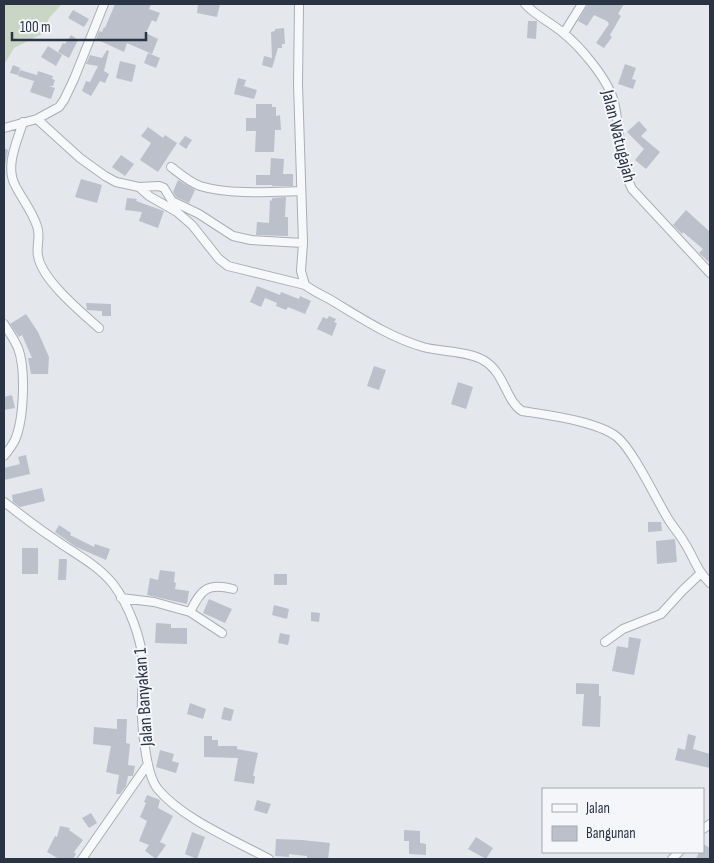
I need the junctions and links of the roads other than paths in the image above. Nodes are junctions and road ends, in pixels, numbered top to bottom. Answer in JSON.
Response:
{"nodes":[{"id":1,"x":104,"y":4,"type":"edge"},
{"id":2,"x":299,"y":4,"type":"edge"},
{"id":3,"x":525,"y":4,"type":"edge"},
{"id":4,"x":582,"y":4,"type":"edge"},
{"id":5,"x":564,"y":33,"type":"junction"},
{"id":6,"x":37,"y":119,"type":"junction"},
{"id":7,"x":23,"y":122,"type":"junction"},
{"id":8,"x":4,"y":128,"type":"edge"},
{"id":9,"x":171,"y":167,"type":"dead end"},
{"id":10,"x":138,"y":187,"type":"junction"},
{"id":11,"x":301,"y":191,"type":"junction"},
{"id":12,"x":303,"y":243,"type":"junction"},
{"id":13,"x":710,"y":273,"type":"edge"},
{"id":14,"x":304,"y":285,"type":"junction"},
{"id":15,"x":4,"y":324,"type":"edge"},
{"id":16,"x":99,"y":328,"type":"dead end"},
{"id":17,"x":4,"y":456,"type":"edge"},
{"id":18,"x":4,"y":502,"type":"edge"},
{"id":19,"x":700,"y":574,"type":"junction"},
{"id":20,"x":710,"y":583,"type":"edge"},
{"id":21,"x":233,"y":589,"type":"dead end"},
{"id":22,"x":121,"y":598,"type":"junction"},
{"id":23,"x":190,"y":612,"type":"junction"},
{"id":24,"x":222,"y":633,"type":"dead end"},
{"id":25,"x":605,"y":642,"type":"dead end"},
{"id":26,"x":148,"y":764,"type":"junction"},
{"id":27,"x":82,"y":859,"type":"edge"},
{"id":28,"x":269,"y":859,"type":"edge"}],
"edges":[{"from":1,"to":6,"type":"street"},
{"from":2,"to":11,"type":"street"},
{"from":3,"to":5,"type":"street","name":"Jalan Watugajah"},
{"from":4,"to":5,"type":"street"},
{"from":5,"to":13,"type":"street","name":"Jalan Watugajah"},
{"from":6,"to":7,"type":"street"},
{"from":6,"to":10,"type":"street"},
{"from":7,"to":8,"type":"street"},
{"from":7,"to":16,"type":"street"},
{"from":9,"to":11,"type":"street"},
{"from":10,"to":12,"type":"street"},
{"from":10,"to":14,"type":"street"},
{"from":11,"to":12,"type":"street"},
{"from":12,"to":14,"type":"street"},
{"from":14,"to":19,"type":"street"},
{"from":15,"to":17,"type":"street"},
{"from":18,"to":22,"type":"street","name":"Jalan Banyakan 1"},
{"from":19,"to":20,"type":"street"},
{"from":19,"to":25,"type":"street"},
{"from":21,"to":23,"type":"street"},
{"from":22,"to":23,"type":"street"},
{"from":22,"to":26,"type":"street","name":"Jalan Banyakan 1"},
{"from":23,"to":24,"type":"street"},
{"from":26,"to":27,"type":"street"},
{"from":26,"to":28,"type":"street","name":"Jalan Banyakan 1"}]}
